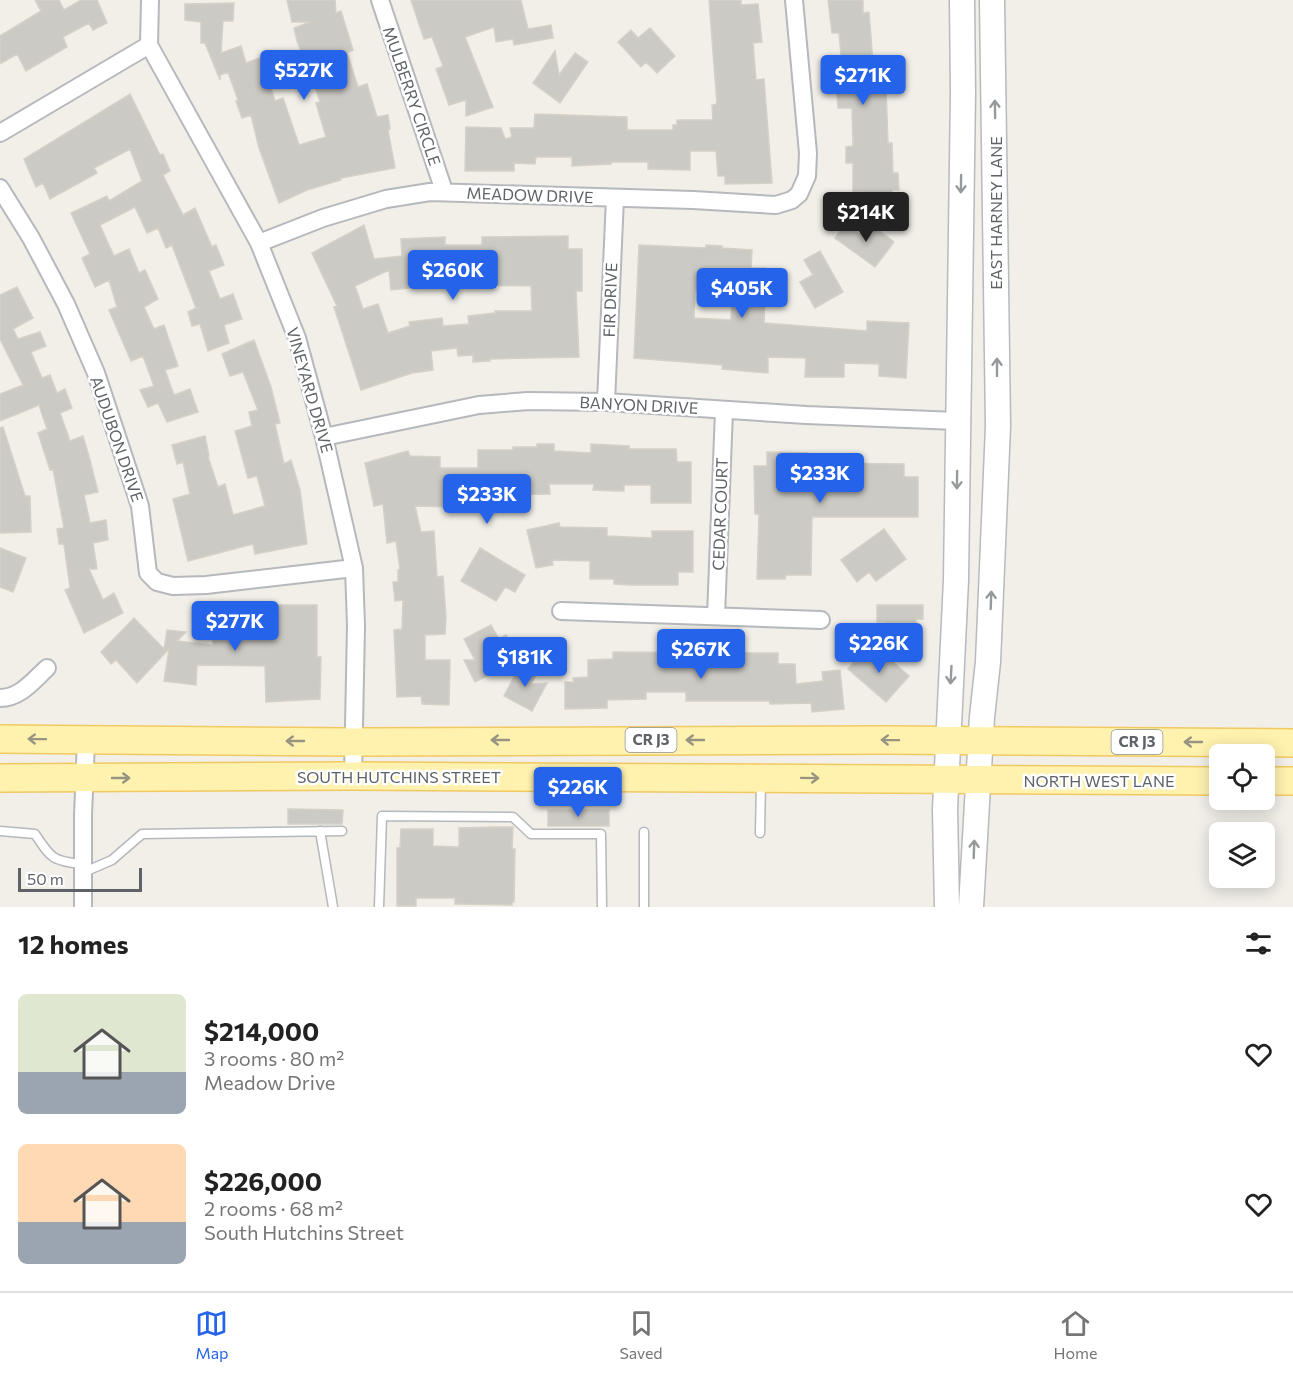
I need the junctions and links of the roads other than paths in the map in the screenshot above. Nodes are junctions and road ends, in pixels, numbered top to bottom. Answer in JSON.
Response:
{"nodes":[{"id":1,"x":150,"y":0,"type":"edge"},
{"id":2,"x":380,"y":0,"type":"edge"},
{"id":3,"x":794,"y":0,"type":"edge"},
{"id":4,"x":962,"y":0,"type":"edge"},
{"id":5,"x":992,"y":0,"type":"edge"},
{"id":6,"x":149,"y":45,"type":"junction"},
{"id":7,"x":0,"y":133,"type":"edge"},
{"id":8,"x":0,"y":189,"type":"edge"},
{"id":9,"x":444,"y":191,"type":"junction"},
{"id":10,"x":615,"y":198,"type":"junction"},
{"id":11,"x":259,"y":243,"type":"junction"},
{"id":12,"x":606,"y":402,"type":"junction"},
{"id":13,"x":724,"y":411,"type":"junction"},
{"id":14,"x":957,"y":421,"type":"junction"},
{"id":15,"x":324,"y":437,"type":"junction"},
{"id":16,"x":354,"y":568,"type":"junction"},
{"id":17,"x":561,"y":611,"type":"dead end"},
{"id":18,"x":716,"y":616,"type":"junction"},
{"id":19,"x":821,"y":620,"type":"dead end"},
{"id":20,"x":47,"y":668,"type":"dead end"},
{"id":21,"x":0,"y":698,"type":"edge"},
{"id":22,"x":0,"y":739,"type":"edge"},
{"id":23,"x":86,"y":740,"type":"junction"},
{"id":24,"x":948,"y":741,"type":"junction"},
{"id":25,"x":354,"y":742,"type":"junction"},
{"id":26,"x":981,"y":742,"type":"junction"},
{"id":27,"x":1293,"y":743,"type":"edge"},
{"id":28,"x":353,"y":777,"type":"junction"},
{"id":29,"x":0,"y":778,"type":"edge"},
{"id":30,"x":85,"y":778,"type":"junction"},
{"id":31,"x":761,"y":778,"type":"junction"},
{"id":32,"x":947,"y":781,"type":"junction"},
{"id":33,"x":979,"y":781,"type":"junction"},
{"id":34,"x":1209,"y":781,"type":"edge"},
{"id":35,"x":1275,"y":781,"type":"edge"},
{"id":36,"x":1293,"y":781,"type":"edge"},
{"id":37,"x":0,"y":831,"type":"edge"},
{"id":38,"x":320,"y":831,"type":"junction"},
{"id":39,"x":342,"y":831,"type":"dead end"},
{"id":40,"x":644,"y":832,"type":"dead end"},
{"id":41,"x":760,"y":833,"type":"dead end"},
{"id":42,"x":82,"y":868,"type":"junction"},
{"id":43,"x":83,"y":907,"type":"edge"},
{"id":44,"x":333,"y":907,"type":"edge"},
{"id":45,"x":379,"y":907,"type":"edge"},
{"id":46,"x":602,"y":907,"type":"edge"},
{"id":47,"x":644,"y":907,"type":"edge"},
{"id":48,"x":947,"y":907,"type":"edge"},
{"id":49,"x":971,"y":907,"type":"edge"}],
"edges":[{"from":1,"to":6,"type":"street"},
{"from":2,"to":9,"type":"street","name":"MULBERRY CIRCLE"},
{"from":3,"to":10,"type":"street","name":"MEADOW DRIVE"},
{"from":4,"to":14,"type":"main road","name":"EAST HARNEY LANE","one_way":true},
{"from":26,"to":5,"type":"main road","name":"EAST HARNEY LANE","one_way":true},
{"from":6,"to":7,"type":"street"},
{"from":6,"to":11,"type":"street","name":"VINEYARD DRIVE"},
{"from":8,"to":16,"type":"street","name":"AUDUBON DRIVE"},
{"from":9,"to":10,"type":"street","name":"MEADOW DRIVE"},
{"from":9,"to":11,"type":"street","name":"MEADOW DRIVE"},
{"from":10,"to":12,"type":"street","name":"FIR DRIVE"},
{"from":11,"to":15,"type":"street","name":"VINEYARD DRIVE"},
{"from":12,"to":13,"type":"street","name":"BANYON DRIVE"},
{"from":12,"to":15,"type":"street","name":"BANYON DRIVE"},
{"from":13,"to":14,"type":"street","name":"BANYON DRIVE"},
{"from":13,"to":18,"type":"street","name":"CEDAR COURT"},
{"from":14,"to":24,"type":"main road","name":"EAST HARNEY LANE","one_way":true},
{"from":15,"to":16,"type":"street","name":"VINEYARD DRIVE"},
{"from":16,"to":25,"type":"street","name":"VINEYARD DRIVE"},
{"from":17,"to":18,"type":"street"},
{"from":18,"to":19,"type":"street"},
{"from":20,"to":21,"type":"street"},
{"from":23,"to":22,"type":"main road","number":"CR J3","one_way":true},
{"from":25,"to":23,"type":"main road","number":"CR J3","one_way":true},
{"from":23,"to":30,"type":"street"},
{"from":24,"to":25,"type":"main road","number":"CR J3","one_way":true},
{"from":24,"to":26,"type":"main road","number":"CR J3"},
{"from":24,"to":32,"type":"main road","name":"EAST HARNEY LANE"},
{"from":25,"to":28,"type":"street","name":"VINEYARD DRIVE"},
{"from":27,"to":26,"type":"main road","number":"CR J3","one_way":true},
{"from":26,"to":33,"type":"main road","name":"EAST HARNEY LANE"},
{"from":30,"to":28,"type":"main road","name":"SOUTH HUTCHINS STREET","one_way":true},
{"from":28,"to":31,"type":"main road","name":"SOUTH HUTCHINS STREET"},
{"from":29,"to":30,"type":"main road","name":"SOUTH HUTCHINS STREET"},
{"from":30,"to":42,"type":"street"},
{"from":31,"to":32,"type":"main road","name":"SOUTH HUTCHINS STREET","one_way":true},
{"from":31,"to":41,"type":"lane"},
{"from":32,"to":33,"type":"main road","name":"SOUTH HUTCHINS STREET"},
{"from":32,"to":48,"type":"main road","name":"EAST HARNEY LANE"},
{"from":33,"to":34,"type":"main road","name":"NORTH WEST LANE"},
{"from":49,"to":33,"type":"main road","name":"EAST HARNEY LANE","one_way":true},
{"from":35,"to":36,"type":"main road"},
{"from":37,"to":42,"type":"lane"},
{"from":38,"to":39,"type":"lane"},
{"from":38,"to":42,"type":"lane"},
{"from":38,"to":44,"type":"lane"},
{"from":40,"to":47,"type":"lane"},
{"from":42,"to":43,"type":"street"},
{"from":45,"to":46,"type":"lane"}]}
